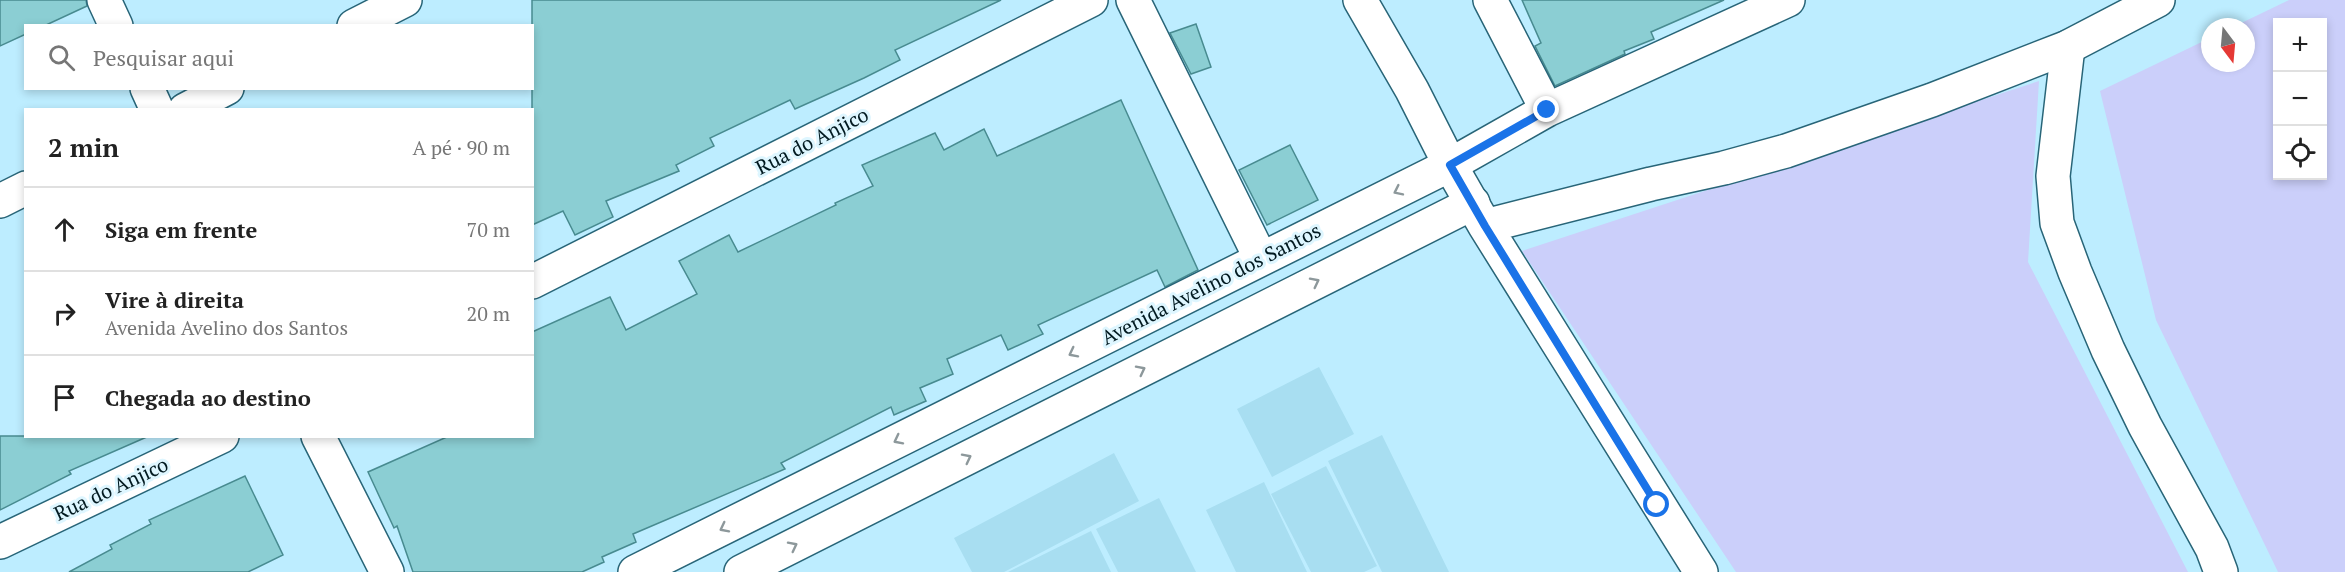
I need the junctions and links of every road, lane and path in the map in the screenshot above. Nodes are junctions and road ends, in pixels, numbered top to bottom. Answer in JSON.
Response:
{"nodes":[{"id":1,"x":104,"y":0,"type":"edge"},
{"id":2,"x":405,"y":0,"type":"edge"},
{"id":3,"x":1091,"y":0,"type":"edge"},
{"id":4,"x":1133,"y":0,"type":"edge"},
{"id":5,"x":1360,"y":0,"type":"edge"},
{"id":6,"x":1490,"y":0,"type":"edge"},
{"id":7,"x":1788,"y":0,"type":"edge"},
{"id":8,"x":2158,"y":0,"type":"edge"},
{"id":9,"x":115,"y":24,"type":"edge"},
{"id":10,"x":358,"y":24,"type":"edge"},
{"id":11,"x":2068,"y":47,"type":"junction"},
{"id":12,"x":148,"y":90,"type":"edge"},
{"id":13,"x":223,"y":90,"type":"edge"},
{"id":14,"x":156,"y":108,"type":"edge"},
{"id":15,"x":189,"y":108,"type":"edge"},
{"id":16,"x":1547,"y":110,"type":"junction"},
{"id":17,"x":1450,"y":165,"type":"junction"},
{"id":18,"x":24,"y":189,"type":"edge"},
{"id":19,"x":0,"y":201,"type":"edge"},
{"id":20,"x":1479,"y":214,"type":"junction"},
{"id":21,"x":1261,"y":259,"type":"junction"},
{"id":22,"x":534,"y":281,"type":"edge"},
{"id":23,"x":218,"y":438,"type":"edge"},
{"id":24,"x":319,"y":438,"type":"edge"},
{"id":25,"x":0,"y":542,"type":"edge"},
{"id":26,"x":387,"y":572,"type":"edge"},
{"id":27,"x":635,"y":572,"type":"edge"},
{"id":28,"x":741,"y":572,"type":"edge"},
{"id":29,"x":1701,"y":572,"type":"edge"},
{"id":30,"x":2221,"y":572,"type":"edge"}],
"edges":[{"from":1,"to":9,"type":"street"},
{"from":2,"to":10,"type":"street"},
{"from":3,"to":22,"type":"street","name":"Rua do Anjico"},
{"from":4,"to":21,"type":"street"},
{"from":5,"to":17,"type":"street"},
{"from":6,"to":16,"type":"street"},
{"from":7,"to":16,"type":"street","name":"Avenida Avelino dos Santos"},
{"from":8,"to":11,"type":"street"},
{"from":11,"to":20,"type":"street"},
{"from":11,"to":30,"type":"street"},
{"from":12,"to":14,"type":"street"},
{"from":13,"to":15,"type":"street"},
{"from":16,"to":17,"type":"street","name":"Avenida Avelino dos Santos"},
{"from":17,"to":20,"type":"street"},
{"from":17,"to":21,"type":"street","name":"Avenida Avelino dos Santos","one_way":true},
{"from":18,"to":19,"type":"street"},
{"from":28,"to":20,"type":"street","one_way":true},
{"from":20,"to":29,"type":"street"},
{"from":21,"to":27,"type":"street","name":"Avenida Avelino dos Santos","one_way":true},
{"from":23,"to":25,"type":"street","name":"Rua do Anjico"},
{"from":24,"to":26,"type":"street"}]}
